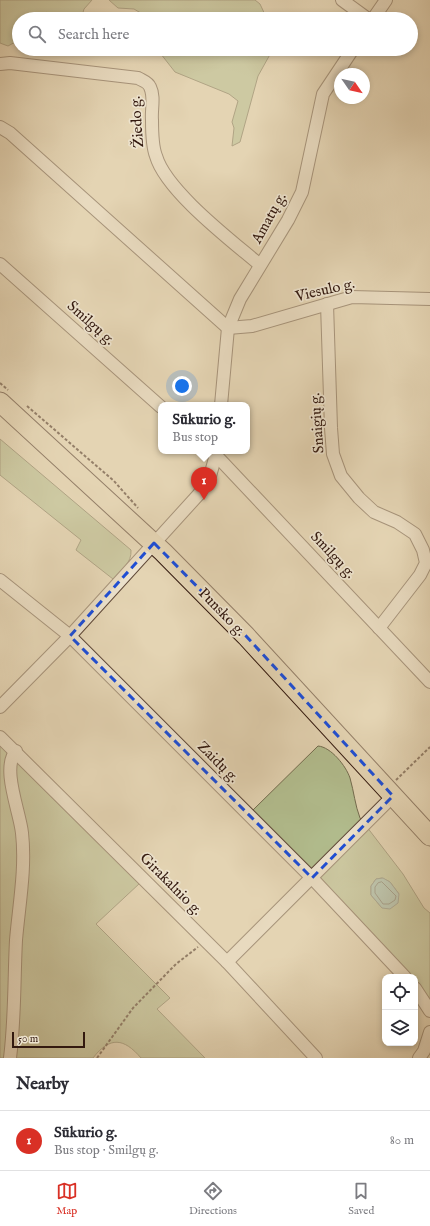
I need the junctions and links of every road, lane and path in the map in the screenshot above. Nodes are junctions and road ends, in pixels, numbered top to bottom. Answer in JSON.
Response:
{"nodes":[{"id":1,"x":342,"y":0,"type":"edge"},
{"id":2,"x":386,"y":0,"type":"edge"},
{"id":3,"x":358,"y":12,"type":"edge"},
{"id":4,"x":378,"y":12,"type":"edge"},
{"id":5,"x":348,"y":56,"type":"edge"},
{"id":6,"x":0,"y":64,"type":"edge"},
{"id":7,"x":0,"y":127,"type":"edge"},
{"id":8,"x":0,"y":264,"type":"edge"},
{"id":9,"x":260,"y":265,"type":"junction"},
{"id":10,"x":430,"y":299,"type":"edge"},
{"id":11,"x":327,"y":304,"type":"junction"},
{"id":12,"x":228,"y":328,"type":"junction"},
{"id":13,"x":0,"y":402,"type":"edge"},
{"id":14,"x":221,"y":402,"type":"edge"},
{"id":15,"x":158,"y":404,"type":"edge"},
{"id":16,"x":215,"y":454,"type":"edge"},
{"id":17,"x":217,"y":454,"type":"edge"},
{"id":18,"x":154,"y":543,"type":"junction"},
{"id":19,"x":0,"y":580,"type":"edge"},
{"id":20,"x":379,"y":628,"type":"junction"},
{"id":21,"x":70,"y":636,"type":"junction"},
{"id":22,"x":430,"y":682,"type":"edge"},
{"id":23,"x":0,"y":707,"type":"edge"},
{"id":24,"x":0,"y":737,"type":"edge"},
{"id":25,"x":430,"y":747,"type":"edge"},
{"id":26,"x":16,"y":751,"type":"junction"},
{"id":27,"x":389,"y":792,"type":"junction"},
{"id":28,"x":430,"y":836,"type":"edge"},
{"id":29,"x":312,"y":878,"type":"junction"},
{"id":30,"x":206,"y":941,"type":"junction"},
{"id":31,"x":227,"y":962,"type":"junction"},
{"id":32,"x":402,"y":974,"type":"edge"},
{"id":33,"x":418,"y":993,"type":"edge"},
{"id":34,"x":430,"y":1011,"type":"edge"},
{"id":35,"x":430,"y":1032,"type":"edge"},
{"id":36,"x":10,"y":1058,"type":"edge"},
{"id":37,"x":97,"y":1058,"type":"edge"},
{"id":38,"x":316,"y":1058,"type":"edge"},
{"id":39,"x":420,"y":1058,"type":"edge"}],
"edges":[{"from":1,"to":3,"type":"street"},
{"from":2,"to":4,"type":"street"},
{"from":5,"to":9,"type":"street","name":"Amatų g."},
{"from":6,"to":9,"type":"street","name":"Žiedo g."},
{"from":7,"to":12,"type":"street"},
{"from":8,"to":15,"type":"street","name":"Smilgų g."},
{"from":9,"to":12,"type":"street","name":"Amatų g."},
{"from":10,"to":11,"type":"street","name":"Viesulo g."},
{"from":11,"to":12,"type":"street","name":"Viesulo g."},
{"from":11,"to":20,"type":"street","name":"Snaigių g."},
{"from":12,"to":14,"type":"street","name":"Amatų g."},
{"from":13,"to":18,"type":"main road","name":"Punsko g."},
{"from":16,"to":18,"type":"street"},
{"from":17,"to":20,"type":"street","name":"Smilgų g."},
{"from":18,"to":21,"type":"street"},
{"from":18,"to":27,"type":"main road","name":"Punsko g."},
{"from":19,"to":21,"type":"street","name":"Zaidų g."},
{"from":20,"to":22,"type":"street","name":"Smilgų g."},
{"from":21,"to":23,"type":"street"},
{"from":21,"to":29,"type":"street","name":"Zaidų g."},
{"from":24,"to":26,"type":"street","name":"Girakalnio g."},
{"from":25,"to":27,"type":"path"},
{"from":26,"to":30,"type":"street","name":"Girakalnio g."},
{"from":26,"to":36,"type":"street"},
{"from":27,"to":28,"type":"main road","name":"Punsko g."},
{"from":27,"to":29,"type":"street"},
{"from":29,"to":31,"type":"street"},
{"from":29,"to":32,"type":"street","name":"Zaidų g."},
{"from":30,"to":31,"type":"street","name":"Girakalnio g."},
{"from":30,"to":37,"type":"path"},
{"from":31,"to":38,"type":"street","name":"Girakalnio g."},
{"from":33,"to":34,"type":"street"},
{"from":35,"to":39,"type":"street"}]}
